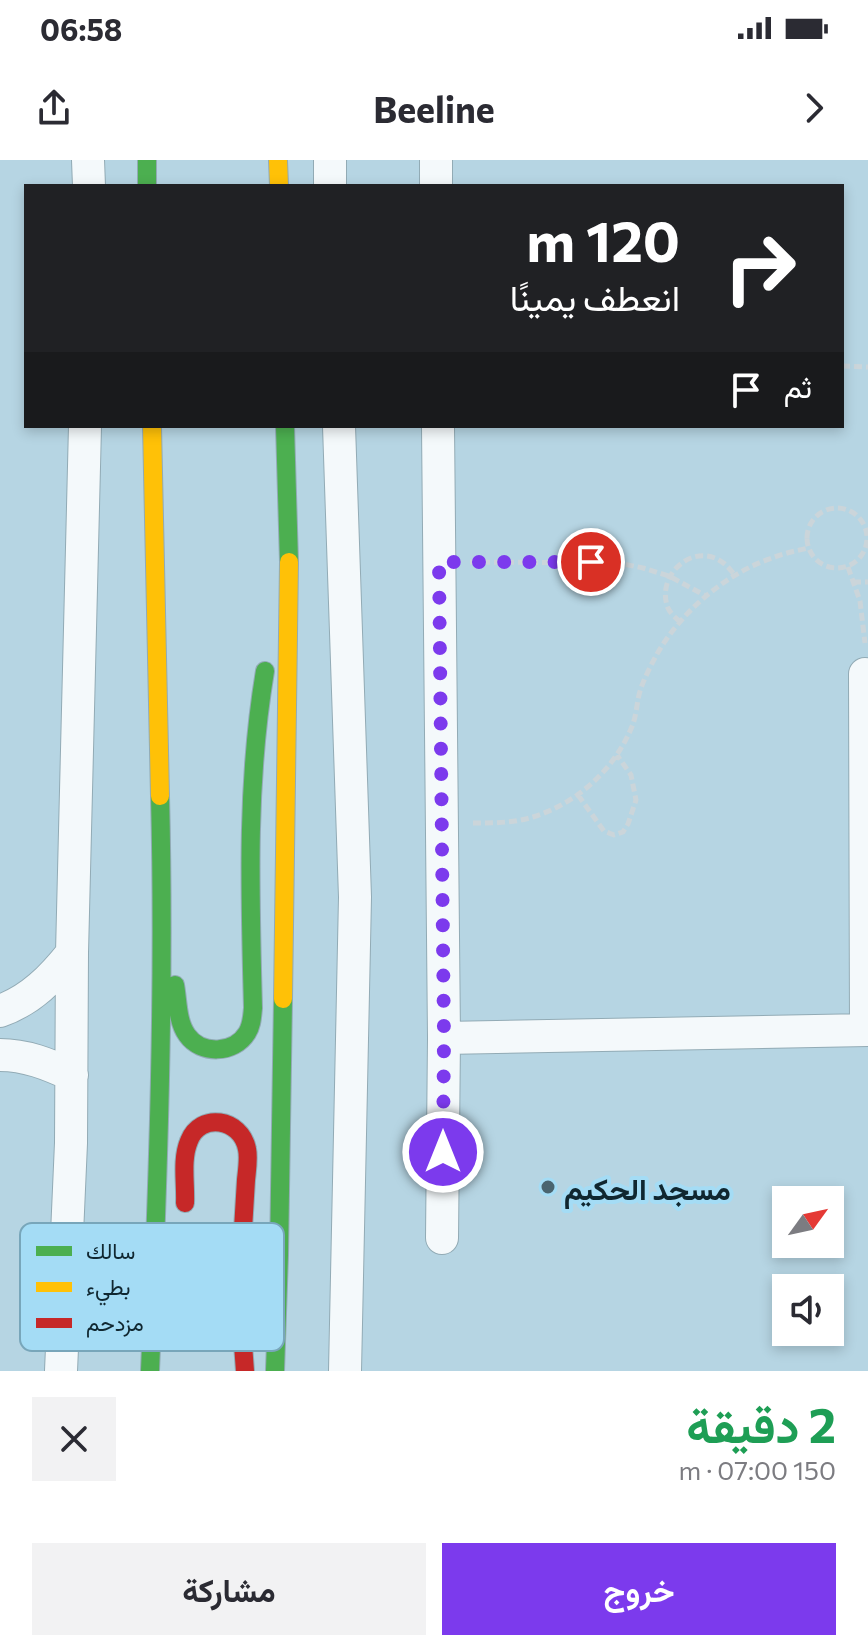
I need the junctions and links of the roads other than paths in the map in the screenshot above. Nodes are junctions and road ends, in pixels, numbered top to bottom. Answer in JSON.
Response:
{"nodes":[{"id":1,"x":88,"y":160,"type":"edge"},
{"id":2,"x":147,"y":160,"type":"edge"},
{"id":3,"x":278,"y":160,"type":"edge"},
{"id":4,"x":330,"y":160,"type":"edge"},
{"id":5,"x":436,"y":160,"type":"edge"},
{"id":6,"x":89,"y":184,"type":"edge"},
{"id":7,"x":147,"y":184,"type":"edge"},
{"id":8,"x":279,"y":184,"type":"edge"},
{"id":9,"x":330,"y":184,"type":"edge"},
{"id":10,"x":436,"y":184,"type":"edge"},
{"id":11,"x":85,"y":428,"type":"edge"},
{"id":12,"x":152,"y":428,"type":"edge"},
{"id":13,"x":285,"y":428,"type":"edge"},
{"id":14,"x":339,"y":428,"type":"edge"},
{"id":15,"x":438,"y":428,"type":"edge"},
{"id":16,"x":289,"y":572,"type":"junction"},
{"id":17,"x":865,"y":674,"type":"road end"},
{"id":18,"x":163,"y":919,"type":"junction"},
{"id":19,"x":72,"y":953,"type":"junction"},
{"id":20,"x":0,"y":1011,"type":"edge"},
{"id":21,"x":867,"y":1030,"type":"edge"},
{"id":22,"x":444,"y":1038,"type":"junction"},
{"id":23,"x":0,"y":1055,"type":"edge"},
{"id":24,"x":72,"y":1075,"type":"junction"},
{"id":25,"x":185,"y":1213,"type":"dead end"},
{"id":26,"x":67,"y":1223,"type":"edge"},
{"id":27,"x":156,"y":1223,"type":"edge"},
{"id":28,"x":243,"y":1223,"type":"edge"},
{"id":29,"x":279,"y":1223,"type":"edge"},
{"id":30,"x":442,"y":1238,"type":"dead end"},
{"id":31,"x":62,"y":1351,"type":"edge"},
{"id":32,"x":151,"y":1351,"type":"edge"},
{"id":33,"x":244,"y":1351,"type":"edge"},
{"id":34,"x":276,"y":1351,"type":"edge"},
{"id":35,"x":61,"y":1371,"type":"edge"},
{"id":36,"x":150,"y":1371,"type":"edge"},
{"id":37,"x":245,"y":1371,"type":"edge"},
{"id":38,"x":275,"y":1371,"type":"edge"},
{"id":39,"x":345,"y":1371,"type":"edge"}],
"edges":[{"from":1,"to":6,"type":"street"},
{"from":2,"to":7,"type":"main road"},
{"from":3,"to":8,"type":"main road"},
{"from":4,"to":9,"type":"street"},
{"from":5,"to":10,"type":"street"},
{"from":11,"to":19,"type":"street"},
{"from":12,"to":18,"type":"main road"},
{"from":13,"to":16,"type":"main road"},
{"from":14,"to":39,"type":"street"},
{"from":15,"to":22,"type":"street"},
{"from":16,"to":18,"type":"main road"},
{"from":16,"to":29,"type":"main road"},
{"from":17,"to":21,"type":"street"},
{"from":18,"to":27,"type":"main road"},
{"from":19,"to":20,"type":"street"},
{"from":19,"to":24,"type":"street"},
{"from":21,"to":22,"type":"street"},
{"from":22,"to":30,"type":"street"},
{"from":23,"to":24,"type":"street"},
{"from":24,"to":26,"type":"street"},
{"from":25,"to":28,"type":"main road"},
{"from":31,"to":35,"type":"street"},
{"from":32,"to":36,"type":"main road"},
{"from":33,"to":37,"type":"main road"},
{"from":34,"to":38,"type":"main road"}]}
